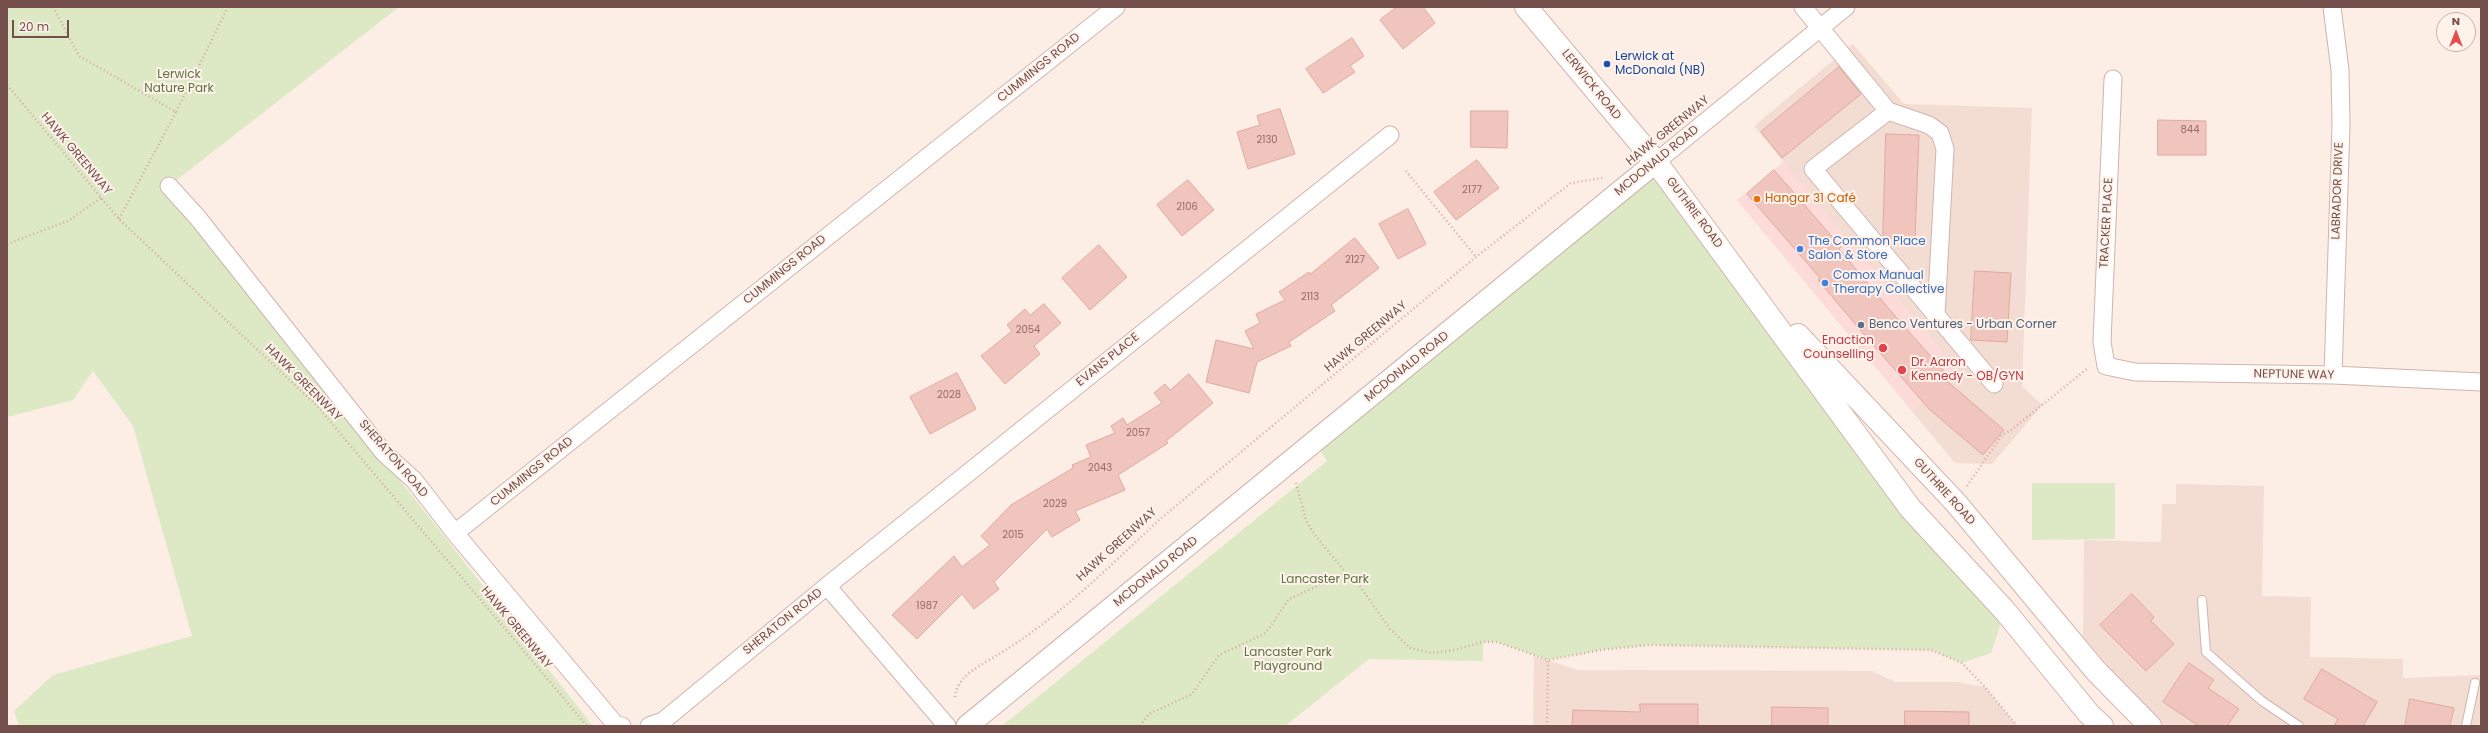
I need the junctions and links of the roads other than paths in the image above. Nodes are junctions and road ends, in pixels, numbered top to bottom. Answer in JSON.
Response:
{"nodes":[{"id":1,"x":1116,"y":7,"type":"edge"},
{"id":2,"x":1526,"y":7,"type":"edge"},
{"id":3,"x":1803,"y":7,"type":"edge"},
{"id":4,"x":1846,"y":7,"type":"edge"},
{"id":5,"x":2332,"y":7,"type":"edge"},
{"id":6,"x":1820,"y":28,"type":"junction"},
{"id":7,"x":2113,"y":79,"type":"dead end"},
{"id":8,"x":1888,"y":110,"type":"junction"},
{"id":9,"x":1390,"y":135,"type":"dead end"},
{"id":10,"x":1656,"y":162,"type":"junction"},
{"id":11,"x":169,"y":186,"type":"dead end"},
{"id":12,"x":1731,"y":264,"type":"junction"},
{"id":13,"x":1936,"y":315,"type":"junction"},
{"id":14,"x":2106,"y":366,"type":"joint"},
{"id":15,"x":2333,"y":375,"type":"junction"},
{"id":16,"x":2481,"y":382,"type":"edge"},
{"id":17,"x":1994,"y":384,"type":"dead end"},
{"id":18,"x":454,"y":533,"type":"junction"},
{"id":19,"x":827,"y":586,"type":"junction"},
{"id":20,"x":2202,"y":600,"type":"dead end"},
{"id":21,"x":2475,"y":683,"type":"dead end"},
{"id":22,"x":622,"y":726,"type":"edge"},
{"id":23,"x":649,"y":726,"type":"edge"},
{"id":24,"x":947,"y":726,"type":"edge"},
{"id":25,"x":967,"y":726,"type":"edge"},
{"id":26,"x":2102,"y":726,"type":"edge"},
{"id":27,"x":2150,"y":726,"type":"edge"},
{"id":28,"x":2299,"y":726,"type":"edge"},
{"id":29,"x":2466,"y":726,"type":"edge"}],
"edges":[{"from":1,"to":18,"type":"street","name":"CUMMINGS ROAD"},
{"from":2,"to":10,"type":"main road","name":"LERWICK ROAD"},
{"from":3,"to":6,"type":"street"},
{"from":4,"to":6,"type":"street","name":"MCDONALD ROAD"},
{"from":5,"to":15,"type":"street","name":"LABRADOR DRIVE"},
{"from":6,"to":8,"type":"street"},
{"from":6,"to":10,"type":"street","name":"MCDONALD ROAD"},
{"from":7,"to":14,"type":"street","name":"TRACKER PLACE"},
{"from":8,"to":13,"type":"street"},
{"from":8,"to":13,"type":"street"},
{"from":9,"to":19,"type":"street","name":"EVANS PLACE"},
{"from":10,"to":12,"type":"main road","name":"GUTHRIE ROAD"},
{"from":10,"to":25,"type":"street","name":"MCDONALD ROAD"},
{"from":11,"to":18,"type":"street","name":"SHERATON ROAD"},
{"from":12,"to":26,"type":"main road","name":"GUTHRIE ROAD"},
{"from":12,"to":27,"type":"main road","name":"GUTHRIE ROAD"},
{"from":13,"to":17,"type":"street"},
{"from":14,"to":15,"type":"street","name":"NEPTUNE WAY"},
{"from":15,"to":16,"type":"street","name":"NEPTUNE WAY"},
{"from":18,"to":22,"type":"street","name":"SHERATON ROAD"},
{"from":19,"to":23,"type":"street","name":"SHERATON ROAD"},
{"from":19,"to":24,"type":"street","name":"SHERATON ROAD"},
{"from":20,"to":28,"type":"lane"},
{"from":21,"to":29,"type":"lane"}]}
